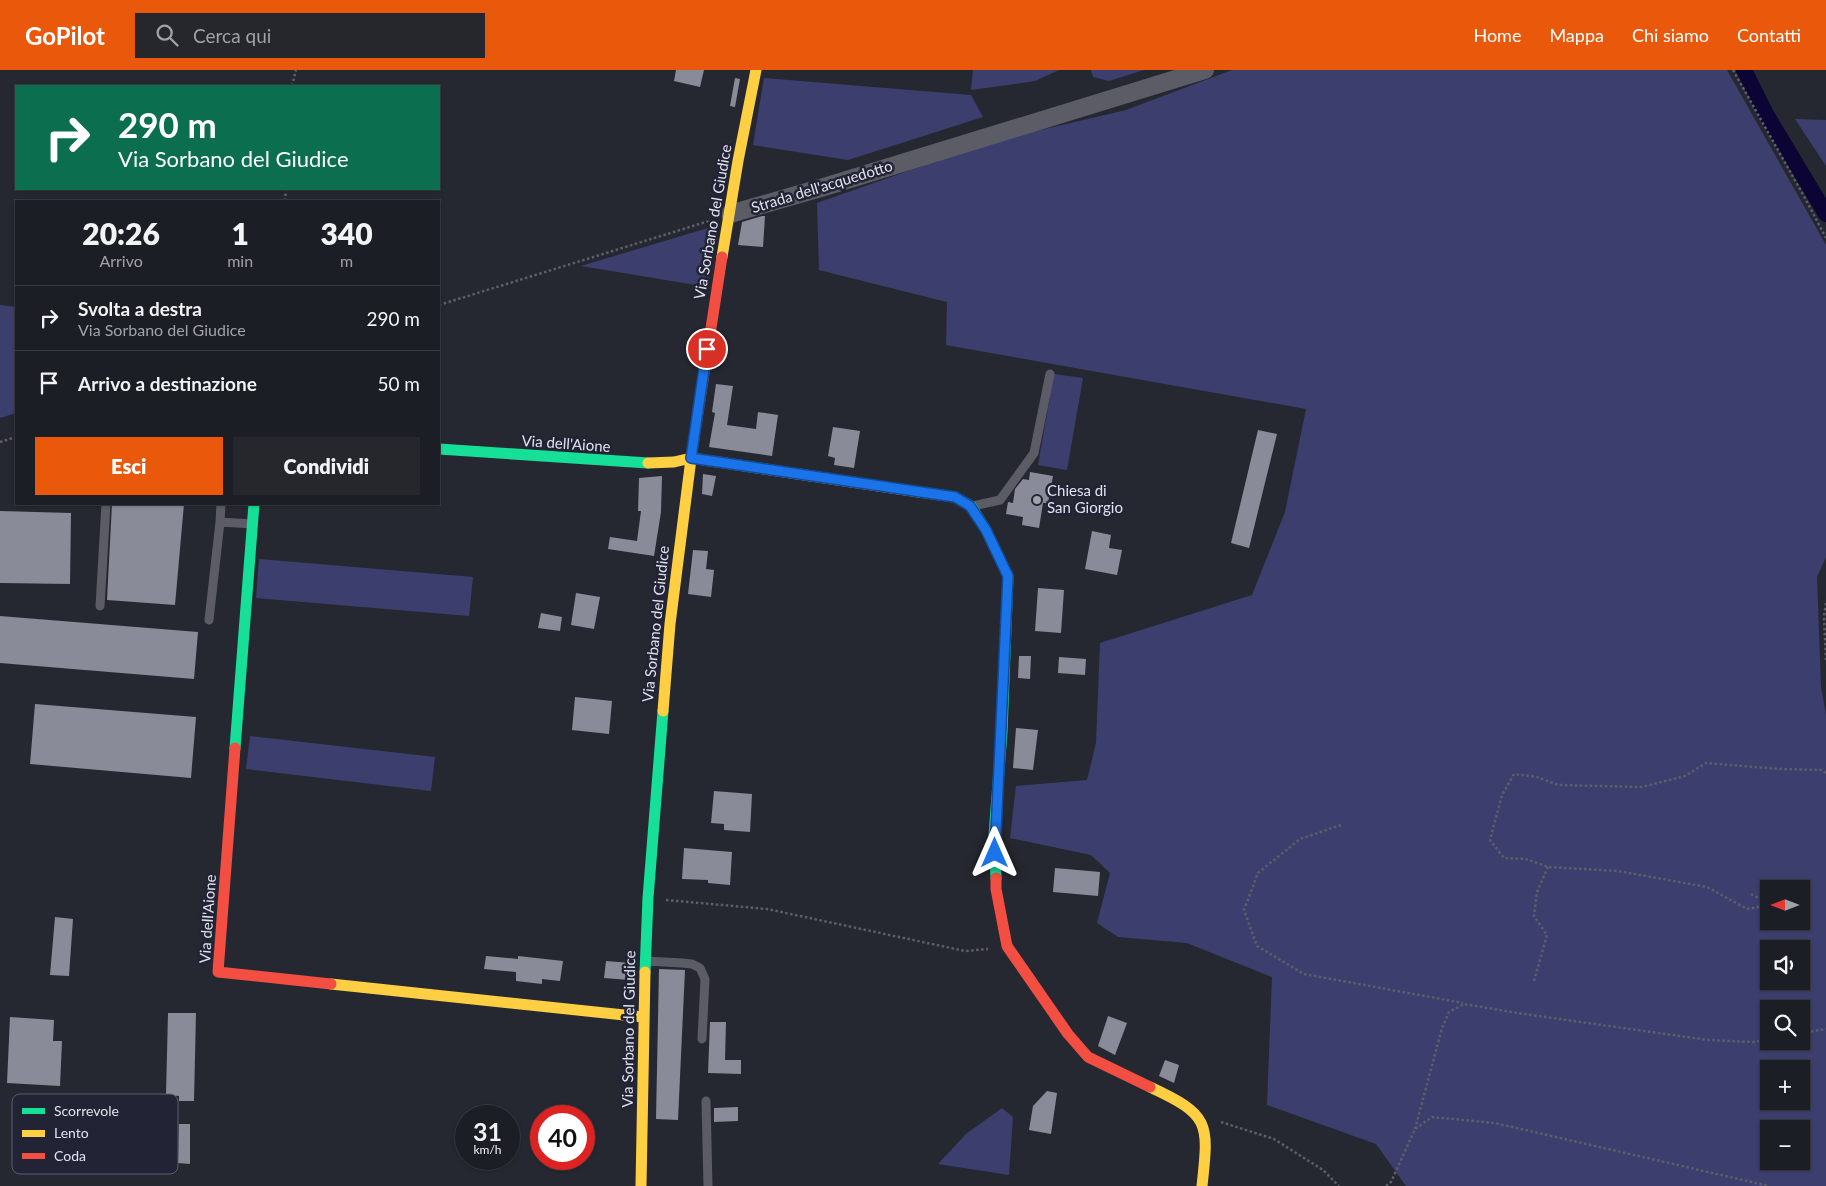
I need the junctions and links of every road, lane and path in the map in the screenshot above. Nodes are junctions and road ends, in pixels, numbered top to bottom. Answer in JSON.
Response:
{"nodes":[{"id":1,"x":296,"y":70,"type":"edge"},
{"id":2,"x":756,"y":70,"type":"edge"},
{"id":3,"x":1205,"y":70,"type":"edge"},
{"id":4,"x":1733,"y":70,"type":"edge"},
{"id":5,"x":292,"y":85,"type":"edge"},
{"id":6,"x":730,"y":214,"type":"junction"},
{"id":7,"x":1826,"y":238,"type":"edge"},
{"id":8,"x":440,"y":305,"type":"edge"},
{"id":9,"x":1050,"y":374,"type":"dead end"},
{"id":10,"x":15,"y":437,"type":"edge"},
{"id":11,"x":0,"y":442,"type":"edge"},
{"id":12,"x":440,"y":449,"type":"edge"},
{"id":13,"x":691,"y":458,"type":"junction"},
{"id":14,"x":106,"y":505,"type":"edge"},
{"id":15,"x":221,"y":505,"type":"edge"},
{"id":16,"x":254,"y":505,"type":"edge"},
{"id":17,"x":970,"y":506,"type":"junction"},
{"id":18,"x":220,"y":522,"type":"junction"},
{"id":19,"x":253,"y":524,"type":"junction"},
{"id":20,"x":1826,"y":603,"type":"edge"},
{"id":21,"x":100,"y":606,"type":"dead end"},
{"id":22,"x":209,"y":620,"type":"dead end"},
{"id":23,"x":1826,"y":660,"type":"edge"},
{"id":24,"x":1826,"y":773,"type":"edge"},
{"id":25,"x":1341,"y":825,"type":"dead end"},
{"id":26,"x":1548,"y":867,"type":"junction"},
{"id":27,"x":1751,"y":894,"type":"dead end"},
{"id":28,"x":648,"y":898,"type":"junction"},
{"id":29,"x":1760,"y":900,"type":"edge"},
{"id":30,"x":1760,"y":907,"type":"edge"},
{"id":31,"x":1007,"y":946,"type":"junction"},
{"id":32,"x":645,"y":961,"type":"junction"},
{"id":33,"x":1534,"y":981,"type":"dead end"},
{"id":34,"x":1464,"y":1004,"type":"junction"},
{"id":35,"x":643,"y":1018,"type":"junction"},
{"id":36,"x":1826,"y":1029,"type":"edge"},
{"id":37,"x":1810,"y":1032,"type":"edge"},
{"id":38,"x":702,"y":1039,"type":"dead end"},
{"id":39,"x":1760,"y":1041,"type":"edge"},
{"id":40,"x":706,"y":1101,"type":"dead end"},
{"id":41,"x":1199,"y":1117,"type":"junction"},
{"id":42,"x":1415,"y":1129,"type":"junction"},
{"id":43,"x":641,"y":1186,"type":"edge"},
{"id":44,"x":708,"y":1186,"type":"edge"},
{"id":45,"x":1202,"y":1186,"type":"edge"},
{"id":46,"x":1339,"y":1186,"type":"edge"},
{"id":47,"x":1386,"y":1186,"type":"edge"},
{"id":48,"x":1769,"y":1186,"type":"edge"}],
"edges":[{"from":1,"to":5,"type":"path"},
{"from":2,"to":6,"type":"street","name":"Via Sorbano del Giudice"},
{"from":3,"to":6,"type":"street","name":"Strada dell'acquedotto"},
{"from":4,"to":7,"type":"path"},
{"from":6,"to":8,"type":"path"},
{"from":6,"to":13,"type":"street","name":"Via Sorbano del Giudice"},
{"from":9,"to":17,"type":"lane"},
{"from":10,"to":11,"type":"path"},
{"from":12,"to":13,"type":"street","name":"Via dell'Aione"},
{"from":13,"to":17,"type":"street","name":"Via dell'Aione"},
{"from":13,"to":28,"type":"street","name":"Via Sorbano del Giudice"},
{"from":14,"to":21,"type":"lane"},
{"from":15,"to":18,"type":"lane"},
{"from":16,"to":19,"type":"street","name":"Via dell'Aione"},
{"from":17,"to":31,"type":"street"},
{"from":18,"to":19,"type":"lane"},
{"from":18,"to":22,"type":"lane"},
{"from":19,"to":35,"type":"street","name":"Via dell'Aione"},
{"from":20,"to":23,"type":"path"},
{"from":24,"to":26,"type":"path"},
{"from":25,"to":34,"type":"path"},
{"from":26,"to":30,"type":"path"},
{"from":26,"to":33,"type":"path"},
{"from":27,"to":29,"type":"path"},
{"from":28,"to":31,"type":"path"},
{"from":28,"to":32,"type":"street","name":"Via Sorbano del Giudice"},
{"from":31,"to":41,"type":"street"},
{"from":32,"to":35,"type":"street","name":"Via Sorbano del Giudice"},
{"from":32,"to":38,"type":"lane"},
{"from":34,"to":39,"type":"path"},
{"from":34,"to":42,"type":"path"},
{"from":35,"to":43,"type":"street","name":"Via Sorbano del Giudice"},
{"from":36,"to":37,"type":"path"},
{"from":40,"to":44,"type":"lane"},
{"from":41,"to":45,"type":"street"},
{"from":41,"to":46,"type":"path"},
{"from":42,"to":47,"type":"path"},
{"from":42,"to":48,"type":"path"}]}
